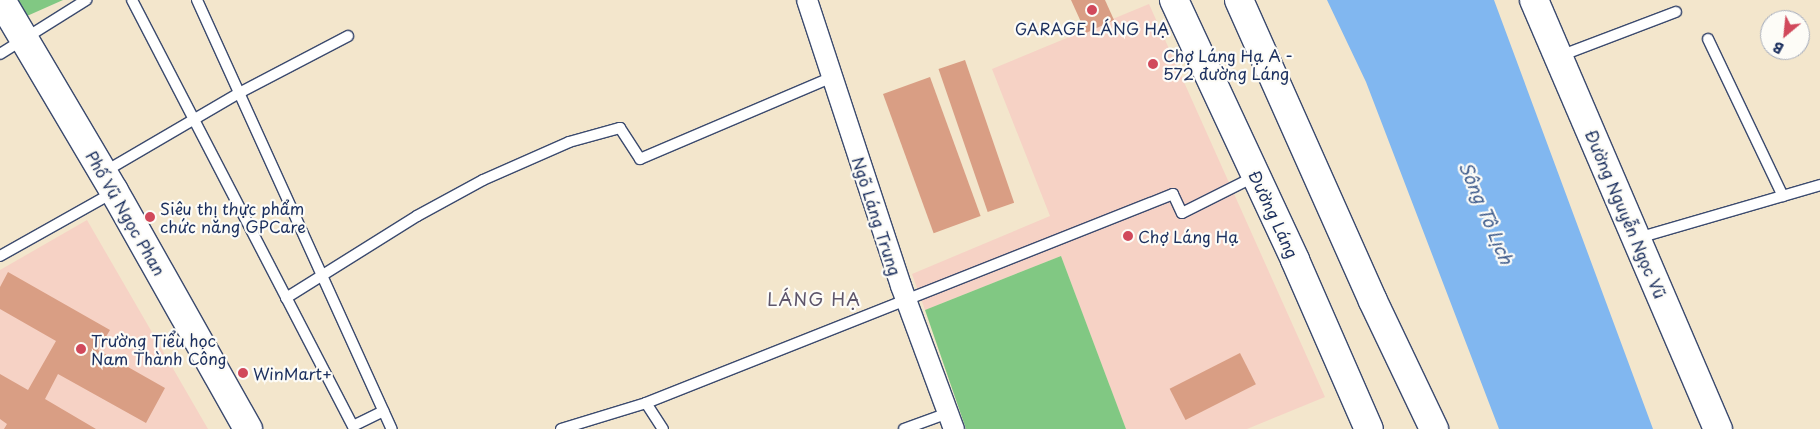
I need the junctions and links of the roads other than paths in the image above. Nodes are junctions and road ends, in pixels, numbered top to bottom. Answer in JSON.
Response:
{"nodes":[{"id":1,"x":1,"y":0,"type":"edge"},
{"id":2,"x":86,"y":0,"type":"edge"},
{"id":3,"x":132,"y":0,"type":"edge"},
{"id":4,"x":197,"y":0,"type":"edge"},
{"id":5,"x":807,"y":0,"type":"edge"},
{"id":6,"x":1174,"y":0,"type":"edge"},
{"id":7,"x":1239,"y":0,"type":"edge"},
{"id":8,"x":1534,"y":0,"type":"edge"},
{"id":9,"x":1676,"y":12,"type":"dead end"},
{"id":10,"x":348,"y":36,"type":"dead end"},
{"id":11,"x":25,"y":38,"type":"junction"},
{"id":12,"x":1708,"y":39,"type":"dead end"},
{"id":13,"x":0,"y":54,"type":"edge"},
{"id":14,"x":1559,"y":56,"type":"junction"},
{"id":15,"x":832,"y":77,"type":"junction"},
{"id":16,"x":239,"y":93,"type":"junction"},
{"id":17,"x":194,"y":119,"type":"junction"},
{"id":18,"x":1256,"y":176,"type":"junction"},
{"id":19,"x":109,"y":182,"type":"junction"},
{"id":20,"x":1820,"y":185,"type":"edge"},
{"id":21,"x":1783,"y":196,"type":"junction"},
{"id":22,"x":1637,"y":239,"type":"junction"},
{"id":23,"x":0,"y":256,"type":"edge"},
{"id":24,"x":322,"y":276,"type":"junction"},
{"id":25,"x":286,"y":298,"type":"junction"},
{"id":26,"x":905,"y":299,"type":"junction"},
{"id":27,"x":646,"y":403,"type":"junction"},
{"id":28,"x":384,"y":412,"type":"junction"},
{"id":29,"x":951,"y":421,"type":"edge"},
{"id":30,"x":350,"y":428,"type":"edge"},
{"id":31,"x":248,"y":429,"type":"edge"},
{"id":32,"x":392,"y":429,"type":"edge"},
{"id":33,"x":561,"y":429,"type":"edge"},
{"id":34,"x":663,"y":429,"type":"edge"},
{"id":35,"x":904,"y":429,"type":"edge"},
{"id":36,"x":1369,"y":429,"type":"edge"},
{"id":37,"x":1434,"y":429,"type":"edge"},
{"id":38,"x":1718,"y":429,"type":"edge"}],
"edges":[{"from":1,"to":11,"type":"main road","name":"Phố Vũ Ngọc Phan"},
{"from":2,"to":11,"type":"lane"},
{"from":3,"to":17,"type":"lane"},
{"from":4,"to":16,"type":"lane"},
{"from":5,"to":15,"type":"street","name":"Ngõ Láng Trung"},
{"from":6,"to":18,"type":"main road","name":"Đường Láng"},
{"from":7,"to":37,"type":"main road"},
{"from":8,"to":14,"type":"main road","name":"Đường Nguyễn Ngọc Vũ"},
{"from":9,"to":14,"type":"lane"},
{"from":10,"to":16,"type":"lane"},
{"from":11,"to":13,"type":"lane"},
{"from":11,"to":19,"type":"main road","name":"Phố Vũ Ngọc Phan"},
{"from":12,"to":21,"type":"lane"},
{"from":14,"to":22,"type":"main road","name":"Đường Nguyễn Ngọc Vũ"},
{"from":15,"to":24,"type":"lane"},
{"from":15,"to":26,"type":"street","name":"Ngõ Láng Trung"},
{"from":16,"to":17,"type":"lane"},
{"from":16,"to":24,"type":"lane"},
{"from":17,"to":19,"type":"lane"},
{"from":17,"to":25,"type":"lane"},
{"from":18,"to":26,"type":"lane"},
{"from":18,"to":36,"type":"main road","name":"Đường Láng"},
{"from":19,"to":23,"type":"lane"},
{"from":19,"to":31,"type":"main road","name":"Phố Vũ Ngọc Phan"},
{"from":20,"to":21,"type":"lane"},
{"from":21,"to":22,"type":"lane"},
{"from":22,"to":38,"type":"main road","name":"Đường Nguyễn Ngọc Vũ"},
{"from":24,"to":25,"type":"lane"},
{"from":24,"to":28,"type":"lane"},
{"from":25,"to":30,"type":"lane"},
{"from":26,"to":27,"type":"lane"},
{"from":26,"to":29,"type":"street","name":"Ngõ Láng Trung"},
{"from":27,"to":33,"type":"lane"},
{"from":27,"to":34,"type":"lane"},
{"from":28,"to":30,"type":"lane"},
{"from":28,"to":32,"type":"lane"},
{"from":29,"to":35,"type":"lane"}]}
